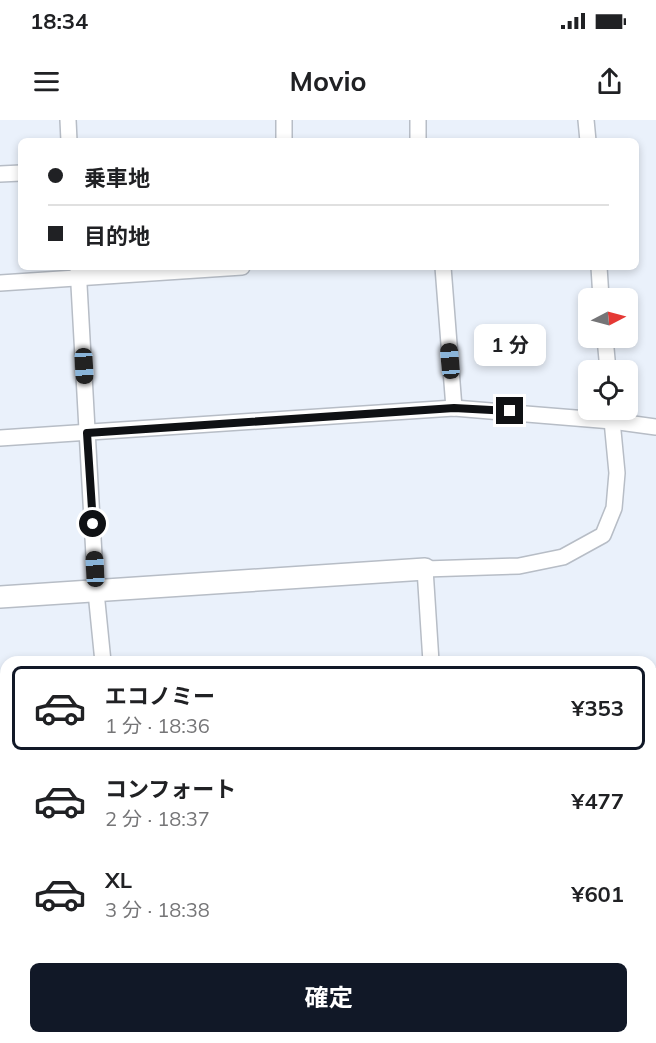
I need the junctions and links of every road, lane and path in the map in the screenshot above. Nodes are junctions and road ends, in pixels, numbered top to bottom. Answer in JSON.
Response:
{"nodes":[{"id":1,"x":68,"y":120,"type":"edge"},
{"id":2,"x":284,"y":120,"type":"edge"},
{"id":3,"x":418,"y":120,"type":"edge"},
{"id":4,"x":586,"y":120,"type":"edge"},
{"id":5,"x":69,"y":138,"type":"edge"},
{"id":6,"x":284,"y":138,"type":"edge"},
{"id":7,"x":418,"y":138,"type":"edge"},
{"id":8,"x":588,"y":138,"type":"edge"},
{"id":9,"x":18,"y":173,"type":"edge"},
{"id":10,"x":0,"y":174,"type":"edge"},
{"id":11,"x":160,"y":270,"type":"edge"},
{"id":12,"x":443,"y":270,"type":"edge"},
{"id":13,"x":599,"y":270,"type":"edge"},
{"id":14,"x":78,"y":273,"type":"edge"},
{"id":15,"x":0,"y":283,"type":"edge"},
{"id":16,"x":600,"y":288,"type":"edge"},
{"id":17,"x":454,"y":408,"type":"junction"},
{"id":18,"x":578,"y":414,"type":"edge"},
{"id":19,"x":612,"y":420,"type":"edge"},
{"id":20,"x":630,"y":420,"type":"edge"},
{"id":21,"x":656,"y":427,"type":"edge"},
{"id":22,"x":87,"y":433,"type":"junction"},
{"id":23,"x":0,"y":438,"type":"edge"},
{"id":24,"x":424,"y":569,"type":"junction"},
{"id":25,"x":96,"y":592,"type":"junction"},
{"id":26,"x":0,"y":597,"type":"edge"},
{"id":27,"x":102,"y":656,"type":"edge"},
{"id":28,"x":431,"y":656,"type":"edge"}],
"edges":[{"from":1,"to":5,"type":"street"},
{"from":2,"to":6,"type":"street"},
{"from":3,"to":7,"type":"street"},
{"from":4,"to":8,"type":"street"},
{"from":9,"to":10,"type":"street"},
{"from":11,"to":14,"type":"street"},
{"from":12,"to":17,"type":"street"},
{"from":13,"to":16,"type":"street"},
{"from":14,"to":15,"type":"street"},
{"from":14,"to":22,"type":"street"},
{"from":17,"to":18,"type":"street"},
{"from":17,"to":22,"type":"street"},
{"from":19,"to":24,"type":"street"},
{"from":20,"to":21,"type":"street"},
{"from":22,"to":23,"type":"street"},
{"from":22,"to":25,"type":"street"},
{"from":24,"to":25,"type":"street"},
{"from":24,"to":28,"type":"street"},
{"from":25,"to":26,"type":"street"},
{"from":25,"to":27,"type":"street"}]}
